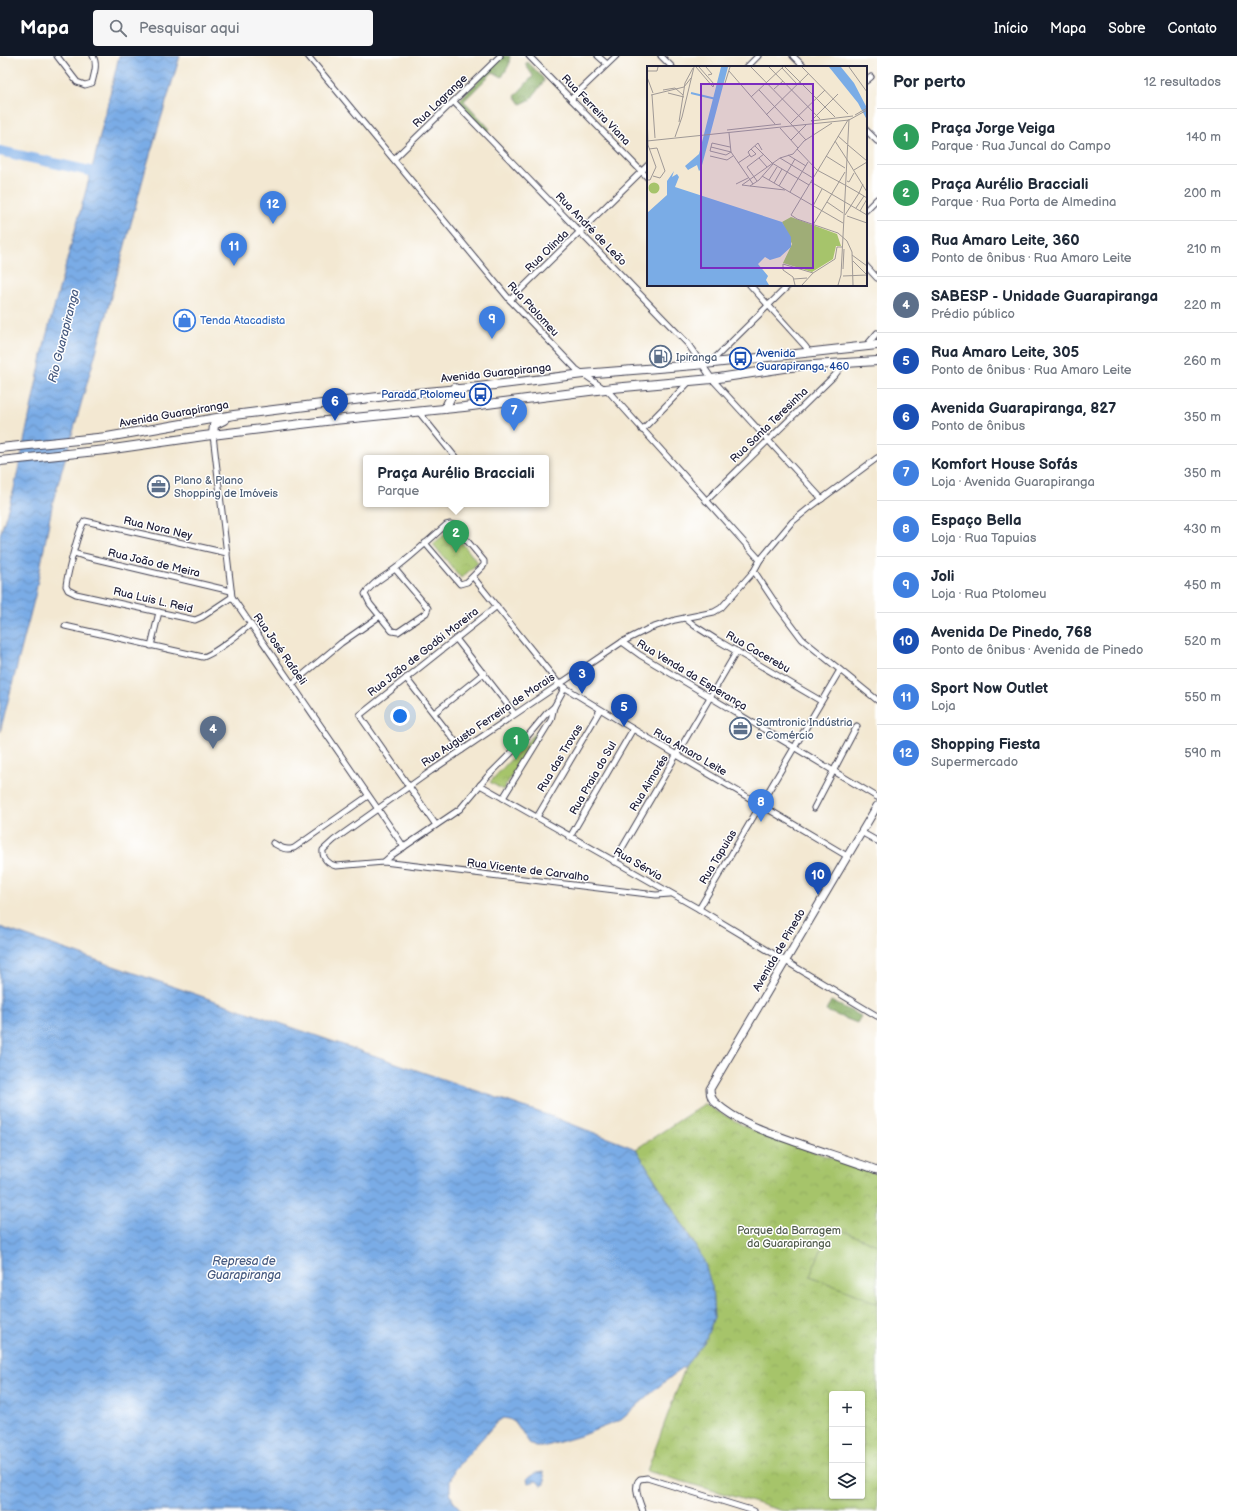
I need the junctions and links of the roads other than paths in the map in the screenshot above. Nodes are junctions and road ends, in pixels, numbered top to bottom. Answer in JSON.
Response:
{"nodes":[{"id":1,"x":56,"y":56,"type":"edge"},
{"id":2,"x":93,"y":56,"type":"edge"},
{"id":3,"x":308,"y":56,"type":"edge"},
{"id":4,"x":500,"y":56,"type":"edge"},
{"id":5,"x":529,"y":56,"type":"edge"},
{"id":6,"x":598,"y":56,"type":"edge"},
{"id":7,"x":616,"y":56,"type":"edge"},
{"id":8,"x":661,"y":56,"type":"edge"},
{"id":9,"x":757,"y":56,"type":"edge"},
{"id":10,"x":793,"y":56,"type":"edge"},
{"id":11,"x":607,"y":64,"type":"junction"},
{"id":12,"x":671,"y":66,"type":"edge"},
{"id":13,"x":748,"y":66,"type":"edge"},
{"id":14,"x":803,"y":66,"type":"edge"},
{"id":15,"x":871,"y":77,"type":"dead end"},
{"id":16,"x":867,"y":80,"type":"edge"},
{"id":17,"x":571,"y":99,"type":"junction"},
{"id":18,"x":454,"y":102,"type":"junction"},
{"id":19,"x":867,"y":131,"type":"edge"},
{"id":20,"x":877,"y":141,"type":"edge"},
{"id":21,"x":394,"y":159,"type":"junction"},
{"id":22,"x":647,"y":166,"type":"edge"},
{"id":23,"x":641,"y":172,"type":"junction"},
{"id":24,"x":647,"y":177,"type":"edge"},
{"id":25,"x":877,"y":199,"type":"edge"},
{"id":26,"x":867,"y":209,"type":"edge"},
{"id":27,"x":580,"y":232,"type":"junction"},
{"id":28,"x":867,"y":267,"type":"edge"},
{"id":29,"x":877,"y":278,"type":"edge"},
{"id":30,"x":751,"y":286,"type":"edge"},
{"id":31,"x":788,"y":286,"type":"edge"},
{"id":32,"x":510,"y":300,"type":"junction"},
{"id":33,"x":768,"y":305,"type":"junction"},
{"id":34,"x":877,"y":333,"type":"edge"},
{"id":35,"x":877,"y":345,"type":"edge"},
{"id":36,"x":866,"y":347,"type":"junction"},
{"id":37,"x":810,"y":352,"type":"junction"},
{"id":38,"x":877,"y":361,"type":"edge"},
{"id":39,"x":844,"y":363,"type":"junction"},
{"id":40,"x":706,"y":364,"type":"junction"},
{"id":41,"x":583,"y":374,"type":"junction"},
{"id":42,"x":712,"y":379,"type":"junction"},
{"id":43,"x":690,"y":381,"type":"junction"},
{"id":44,"x":455,"y":388,"type":"junction"},
{"id":45,"x":606,"y":389,"type":"junction"},
{"id":46,"x":445,"y":409,"type":"junction"},
{"id":47,"x":418,"y":411,"type":"junction"},
{"id":48,"x":234,"y":415,"type":"junction"},
{"id":49,"x":642,"y":430,"type":"junction"},
{"id":50,"x":213,"y":435,"type":"junction"},
{"id":51,"x":768,"y":441,"type":"junction"},
{"id":52,"x":4,"y":448,"type":"edge"},
{"id":53,"x":454,"y":455,"type":"edge"},
{"id":54,"x":877,"y":458,"type":"edge"},
{"id":55,"x":1,"y":461,"type":"edge"},
{"id":56,"x":822,"y":499,"type":"junction"},
{"id":57,"x":706,"y":501,"type":"junction"},
{"id":58,"x":425,"y":543,"type":"junction"},
{"id":59,"x":74,"y":553,"type":"junction"},
{"id":60,"x":227,"y":553,"type":"junction"},
{"id":61,"x":760,"y":560,"type":"junction"},
{"id":62,"x":394,"y":569,"type":"junction"},
{"id":63,"x":754,"y":571,"type":"junction"},
{"id":64,"x":473,"y":577,"type":"junction"},
{"id":65,"x":231,"y":594,"type":"junction"},
{"id":66,"x":497,"y":606,"type":"junction"},
{"id":67,"x":159,"y":612,"type":"junction"},
{"id":68,"x":380,"y":616,"type":"junction"},
{"id":69,"x":685,"y":618,"type":"junction"},
{"id":70,"x":251,"y":624,"type":"junction"},
{"id":71,"x":65,"y":626,"type":"dead end"},
{"id":72,"x":457,"y":640,"type":"junction"},
{"id":73,"x":622,"y":642,"type":"junction"},
{"id":74,"x":151,"y":646,"type":"junction"},
{"id":75,"x":736,"y":651,"type":"junction"},
{"id":76,"x":840,"y":670,"type":"junction"},
{"id":77,"x":484,"y":673,"type":"junction"},
{"id":78,"x":406,"y":678,"type":"junction"},
{"id":79,"x":292,"y":684,"type":"junction"},
{"id":80,"x":559,"y":684,"type":"junction"},
{"id":81,"x":565,"y":687,"type":"junction"},
{"id":82,"x":711,"y":697,"type":"junction"},
{"id":83,"x":877,"y":700,"type":"edge"},
{"id":84,"x":821,"y":701,"type":"junction"},
{"id":85,"x":554,"y":707,"type":"junction"},
{"id":86,"x":600,"y":710,"type":"junction"},
{"id":87,"x":434,"y":713,"type":"junction"},
{"id":88,"x":514,"y":713,"type":"junction"},
{"id":89,"x":857,"y":726,"type":"dead end"},
{"id":90,"x":633,"y":729,"type":"junction"},
{"id":91,"x":794,"y":748,"type":"junction"},
{"id":92,"x":462,"y":750,"type":"junction"},
{"id":93,"x":677,"y":755,"type":"junction"},
{"id":94,"x":834,"y":771,"type":"junction"},
{"id":95,"x":480,"y":785,"type":"junction"},
{"id":96,"x":409,"y":786,"type":"junction"},
{"id":97,"x":368,"y":796,"type":"junction"},
{"id":98,"x":877,"y":797,"type":"edge"},
{"id":99,"x":503,"y":798,"type":"junction"},
{"id":100,"x":761,"y":805,"type":"junction"},
{"id":101,"x":877,"y":806,"type":"edge"},
{"id":102,"x":814,"y":808,"type":"dead end"},
{"id":103,"x":378,"y":810,"type":"junction"},
{"id":104,"x":536,"y":817,"type":"junction"},
{"id":105,"x":436,"y":825,"type":"junction"},
{"id":106,"x":861,"y":832,"type":"junction"},
{"id":107,"x":570,"y":836,"type":"junction"},
{"id":108,"x":877,"y":841,"type":"edge"},
{"id":109,"x":273,"y":843,"type":"dead end"},
{"id":110,"x":404,"y":847,"type":"junction"},
{"id":111,"x":323,"y":853,"type":"joint"},
{"id":112,"x":847,"y":856,"type":"junction"},
{"id":113,"x":384,"y":862,"type":"junction"},
{"id":114,"x":614,"y":862,"type":"junction"},
{"id":115,"x":670,"y":894,"type":"junction"},
{"id":116,"x":699,"y":910,"type":"junction"},
{"id":117,"x":785,"y":961,"type":"junction"},
{"id":118,"x":877,"y":1016,"type":"edge"},
{"id":119,"x":877,"y":1170,"type":"edge"},
{"id":120,"x":643,"y":1511,"type":"edge"},
{"id":121,"x":754,"y":1511,"type":"edge"}],
"edges":[{"from":1,"to":2,"type":"street"},
{"from":3,"to":21,"type":"street","name":"Rua Ptolomeu"},
{"from":4,"to":18,"type":"street","name":"Rua Lagrange"},
{"from":5,"to":17,"type":"street","name":"Rua Ferreira Viana"},
{"from":6,"to":11,"type":"street"},
{"from":7,"to":11,"type":"street"},
{"from":8,"to":12,"type":"street"},
{"from":9,"to":13,"type":"street"},
{"from":10,"to":14,"type":"street"},
{"from":11,"to":17,"type":"street"},
{"from":15,"to":16,"type":"street"},
{"from":17,"to":23,"type":"street","name":"Rua Ferreira Viana"},
{"from":18,"to":21,"type":"street","name":"Rua Lagrange"},
{"from":18,"to":27,"type":"street","name":"Rua André de Leão"},
{"from":19,"to":20,"type":"street"},
{"from":21,"to":32,"type":"street","name":"Rua Ptolomeu"},
{"from":22,"to":23,"type":"street","name":"Rua Olinda"},
{"from":23,"to":24,"type":"street","name":"Rua Ferreira Viana"},
{"from":23,"to":27,"type":"street","name":"Rua Olinda"},
{"from":25,"to":26,"type":"street"},
{"from":27,"to":32,"type":"street","name":"Rua Olinda"},
{"from":27,"to":40,"type":"street","name":"Rua André de Leão"},
{"from":28,"to":29,"type":"street"},
{"from":30,"to":33,"type":"street"},
{"from":31,"to":33,"type":"street"},
{"from":32,"to":41,"type":"street","name":"Rua Ptolomeu"},
{"from":33,"to":37,"type":"street"},
{"from":33,"to":40,"type":"street"},
{"from":34,"to":36,"type":"street"},
{"from":35,"to":36,"type":"main road","name":"Avenida Guarapiranga"},
{"from":36,"to":37,"type":"main road","name":"Avenida Guarapiranga"},
{"from":37,"to":40,"type":"main road","name":"Avenida Guarapiranga"},
{"from":38,"to":39,"type":"main road"},
{"from":39,"to":42,"type":"main road"},
{"from":39,"to":51,"type":"street","name":"Rua Santa Teresinha"},
{"from":40,"to":41,"type":"main road","name":"Avenida Guarapiranga"},
{"from":40,"to":42,"type":"street","name":"Rua André de Leão"},
{"from":41,"to":44,"type":"main road","name":"Avenida Guarapiranga"},
{"from":41,"to":45,"type":"street","name":"Rua Ptolomeu"},
{"from":42,"to":43,"type":"main road"},
{"from":42,"to":51,"type":"street","name":"Rua André de Leão"},
{"from":43,"to":45,"type":"main road"},
{"from":43,"to":49,"type":"street"},
{"from":44,"to":46,"type":"main road"},
{"from":44,"to":48,"type":"main road","name":"Avenida Guarapiranga"},
{"from":45,"to":46,"type":"main road"},
{"from":45,"to":49,"type":"street","name":"Rua Ptolomeu"},
{"from":46,"to":47,"type":"main road"},
{"from":47,"to":50,"type":"main road"},
{"from":47,"to":53,"type":"street"},
{"from":48,"to":50,"type":"main road"},
{"from":48,"to":52,"type":"main road","name":"Avenida Guarapiranga"},
{"from":49,"to":57,"type":"street","name":"Rua Ptolomeu"},
{"from":50,"to":55,"type":"main road"},
{"from":50,"to":60,"type":"street","name":"Rua José Rafaeli"},
{"from":51,"to":56,"type":"street","name":"Rua André de Leão"},
{"from":51,"to":57,"type":"street","name":"Rua Santa Teresinha"},
{"from":54,"to":56,"type":"street","name":"Rua Augusto Ferreira de Morais"},
{"from":56,"to":61,"type":"street","name":"Rua Augusto Ferreira de Morais"},
{"from":57,"to":61,"type":"street","name":"Rua Ptolomeu"},
{"from":58,"to":62,"type":"street"},
{"from":58,"to":64,"type":"street"},
{"from":58,"to":64,"type":"street"},
{"from":59,"to":60,"type":"street","name":"Rua Nora Ney"},
{"from":59,"to":65,"type":"street","name":"Rua João de Meira"},
{"from":59,"to":67,"type":"street","name":"Rua Luis L. Reid"},
{"from":60,"to":65,"type":"street","name":"Rua José Rafaeli"},
{"from":61,"to":63,"type":"street","name":"Rua Augusto Ferreira de Morais"},
{"from":62,"to":68,"type":"street"},
{"from":62,"to":68,"type":"street"},
{"from":63,"to":69,"type":"street","name":"Rua Augusto Ferreira de Morais"},
{"from":63,"to":76,"type":"street"},
{"from":64,"to":66,"type":"street","name":"Rua Amaro Leite"},
{"from":65,"to":67,"type":"street","name":"Rua Luis L. Reid"},
{"from":65,"to":70,"type":"street","name":"Rua José Rafaeli"},
{"from":66,"to":72,"type":"street","name":"Rua João de Godói Moreira"},
{"from":66,"to":80,"type":"street","name":"Rua Amaro Leite"},
{"from":67,"to":74,"type":"street"},
{"from":68,"to":79,"type":"street"},
{"from":69,"to":73,"type":"street","name":"Rua Augusto Ferreira de Morais"},
{"from":69,"to":75,"type":"street","name":"Rua Cacerebu"},
{"from":70,"to":74,"type":"street"},
{"from":70,"to":79,"type":"street","name":"Rua José Rafaeli"},
{"from":71,"to":74,"type":"street"},
{"from":72,"to":77,"type":"street"},
{"from":72,"to":78,"type":"street","name":"Rua João de Godói Moreira"},
{"from":73,"to":80,"type":"street","name":"Rua Augusto Ferreira de Morais"},
{"from":73,"to":82,"type":"street","name":"Rua Venda da Esperança"},
{"from":75,"to":82,"type":"street","name":"Rua Aimorés"},
{"from":75,"to":84,"type":"street","name":"Rua Cacerebu"},
{"from":76,"to":83,"type":"street"},
{"from":76,"to":84,"type":"street","name":"Rua Tapuias"},
{"from":77,"to":87,"type":"street"},
{"from":77,"to":88,"type":"street"},
{"from":78,"to":87,"type":"street"},
{"from":78,"to":96,"type":"street","name":"Rua João de Godói Moreira"},
{"from":79,"to":97,"type":"street","name":"Rua José Rafaeli"},
{"from":80,"to":81,"type":"street","name":"Rua Amaro Leite"},
{"from":80,"to":88,"type":"street","name":"Rua Augusto Ferreira de Morais"},
{"from":81,"to":85,"type":"street"},
{"from":81,"to":86,"type":"street","name":"Rua Amaro Leite"},
{"from":82,"to":91,"type":"street","name":"Rua Venda da Esperança"},
{"from":82,"to":93,"type":"street","name":"Rua Aimorés"},
{"from":84,"to":91,"type":"street","name":"Rua Tapuias"},
{"from":85,"to":95,"type":"street"},
{"from":85,"to":99,"type":"street"},
{"from":86,"to":90,"type":"street","name":"Rua Amaro Leite"},
{"from":86,"to":104,"type":"street","name":"Rua das Trovas"},
{"from":87,"to":92,"type":"street"},
{"from":88,"to":92,"type":"street","name":"Rua Augusto Ferreira de Morais"},
{"from":89,"to":94,"type":"street"},
{"from":90,"to":93,"type":"street","name":"Rua Amaro Leite"},
{"from":90,"to":107,"type":"street","name":"Rua Praia do Sul"},
{"from":91,"to":94,"type":"street","name":"Rua Venda da Esperança"},
{"from":91,"to":100,"type":"street","name":"Rua Tapuias"},
{"from":92,"to":96,"type":"street","name":"Rua Augusto Ferreira de Morais"},
{"from":93,"to":100,"type":"street","name":"Rua Amaro Leite"},
{"from":93,"to":114,"type":"street","name":"Rua Aimorés"},
{"from":94,"to":98,"type":"street","name":"Rua Venda da Esperança"},
{"from":94,"to":102,"type":"street"},
{"from":95,"to":99,"type":"street","name":"Rua Sérvia"},
{"from":95,"to":105,"type":"street"},
{"from":96,"to":103,"type":"street","name":"Rua Augusto Ferreira de Morais"},
{"from":96,"to":105,"type":"street"},
{"from":97,"to":103,"type":"street","name":"Rua José Rafaeli"},
{"from":97,"to":109,"type":"street"},
{"from":99,"to":104,"type":"street","name":"Rua Sérvia"},
{"from":100,"to":112,"type":"street","name":"Rua Amaro Leite"},
{"from":100,"to":116,"type":"street","name":"Rua Tapuias"},
{"from":101,"to":106,"type":"street","name":"Avenida de Pinedo"},
{"from":103,"to":110,"type":"street","name":"Rua José Rafaeli"},
{"from":103,"to":111,"type":"street","name":"Rua Augusto Ferreira de Morais"},
{"from":104,"to":107,"type":"street","name":"Rua Sérvia"},
{"from":105,"to":110,"type":"street"},
{"from":106,"to":108,"type":"street"},
{"from":106,"to":112,"type":"street","name":"Avenida de Pinedo"},
{"from":107,"to":114,"type":"street","name":"Rua Sérvia"},
{"from":110,"to":113,"type":"street"},
{"from":111,"to":113,"type":"street","name":"Rua Vicente de Carvalho"},
{"from":112,"to":117,"type":"street","name":"Avenida de Pinedo"},
{"from":113,"to":115,"type":"street","name":"Rua Vicente de Carvalho"},
{"from":114,"to":115,"type":"street","name":"Rua Sérvia"},
{"from":115,"to":116,"type":"street","name":"Rua Sérvia"},
{"from":116,"to":117,"type":"street","name":"Rua Sérvia"},
{"from":117,"to":118,"type":"street","name":"Rua Sérvia"},
{"from":117,"to":119,"type":"street","name":"Avenida de Pinedo"},
{"from":120,"to":121,"type":"street"}]}
